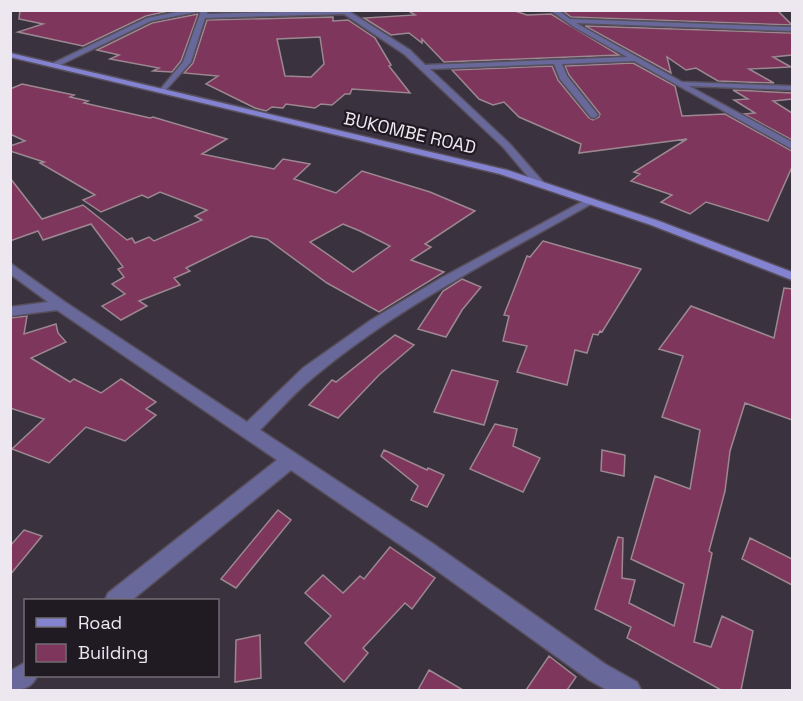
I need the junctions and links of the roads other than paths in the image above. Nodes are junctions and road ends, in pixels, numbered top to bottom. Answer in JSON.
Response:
{"nodes":[{"id":1,"x":553,"y":10,"type":"edge"},
{"id":2,"x":343,"y":11,"type":"edge"},
{"id":3,"x":203,"y":12,"type":"edge"},
{"id":4,"x":568,"y":21,"type":"junction"},
{"id":5,"x":792,"y":29,"type":"edge"},
{"id":6,"x":10,"y":55,"type":"edge"},
{"id":7,"x":636,"y":59,"type":"junction"},
{"id":8,"x":557,"y":62,"type":"junction"},
{"id":9,"x":53,"y":65,"type":"junction"},
{"id":10,"x":424,"y":67,"type":"junction"},
{"id":11,"x":681,"y":83,"type":"junction"},
{"id":12,"x":792,"y":88,"type":"edge"},
{"id":13,"x":163,"y":92,"type":"junction"},
{"id":14,"x":594,"y":115,"type":"dead end"},
{"id":15,"x":792,"y":146,"type":"edge"},
{"id":16,"x":540,"y":184,"type":"junction"},
{"id":17,"x":589,"y":201,"type":"junction"},
{"id":18,"x":10,"y":267,"type":"edge"},
{"id":19,"x":792,"y":276,"type":"edge"},
{"id":20,"x":60,"y":305,"type":"junction"},
{"id":21,"x":10,"y":312,"type":"edge"},
{"id":22,"x":247,"y":432,"type":"junction"},
{"id":23,"x":289,"y":461,"type":"junction"},
{"id":24,"x":117,"y":599,"type":"edge"},
{"id":25,"x":24,"y":676,"type":"edge"},
{"id":26,"x":10,"y":686,"type":"edge"},
{"id":27,"x":629,"y":690,"type":"edge"}],
"edges":[{"from":1,"to":4,"type":"street"},
{"from":2,"to":3,"type":"street"},
{"from":2,"to":10,"type":"street"},
{"from":3,"to":9,"type":"street"},
{"from":3,"to":13,"type":"street"},
{"from":4,"to":5,"type":"street"},
{"from":4,"to":7,"type":"street"},
{"from":6,"to":9,"type":"main road","name":"BUKOMBE ROAD"},
{"from":7,"to":8,"type":"street"},
{"from":7,"to":11,"type":"street"},
{"from":8,"to":10,"type":"street"},
{"from":8,"to":14,"type":"street"},
{"from":9,"to":13,"type":"main road","name":"BUKOMBE ROAD"},
{"from":10,"to":16,"type":"street"},
{"from":11,"to":12,"type":"street"},
{"from":11,"to":15,"type":"street"},
{"from":13,"to":16,"type":"main road","name":"BUKOMBE ROAD"},
{"from":16,"to":17,"type":"main road","name":"BUKOMBE ROAD"},
{"from":17,"to":19,"type":"main road","name":"BUKOMBE ROAD"},
{"from":17,"to":22,"type":"street"},
{"from":18,"to":20,"type":"street"},
{"from":20,"to":21,"type":"street"},
{"from":20,"to":22,"type":"street"},
{"from":22,"to":23,"type":"street"},
{"from":23,"to":24,"type":"street"},
{"from":23,"to":27,"type":"street"},
{"from":25,"to":26,"type":"street"}]}
